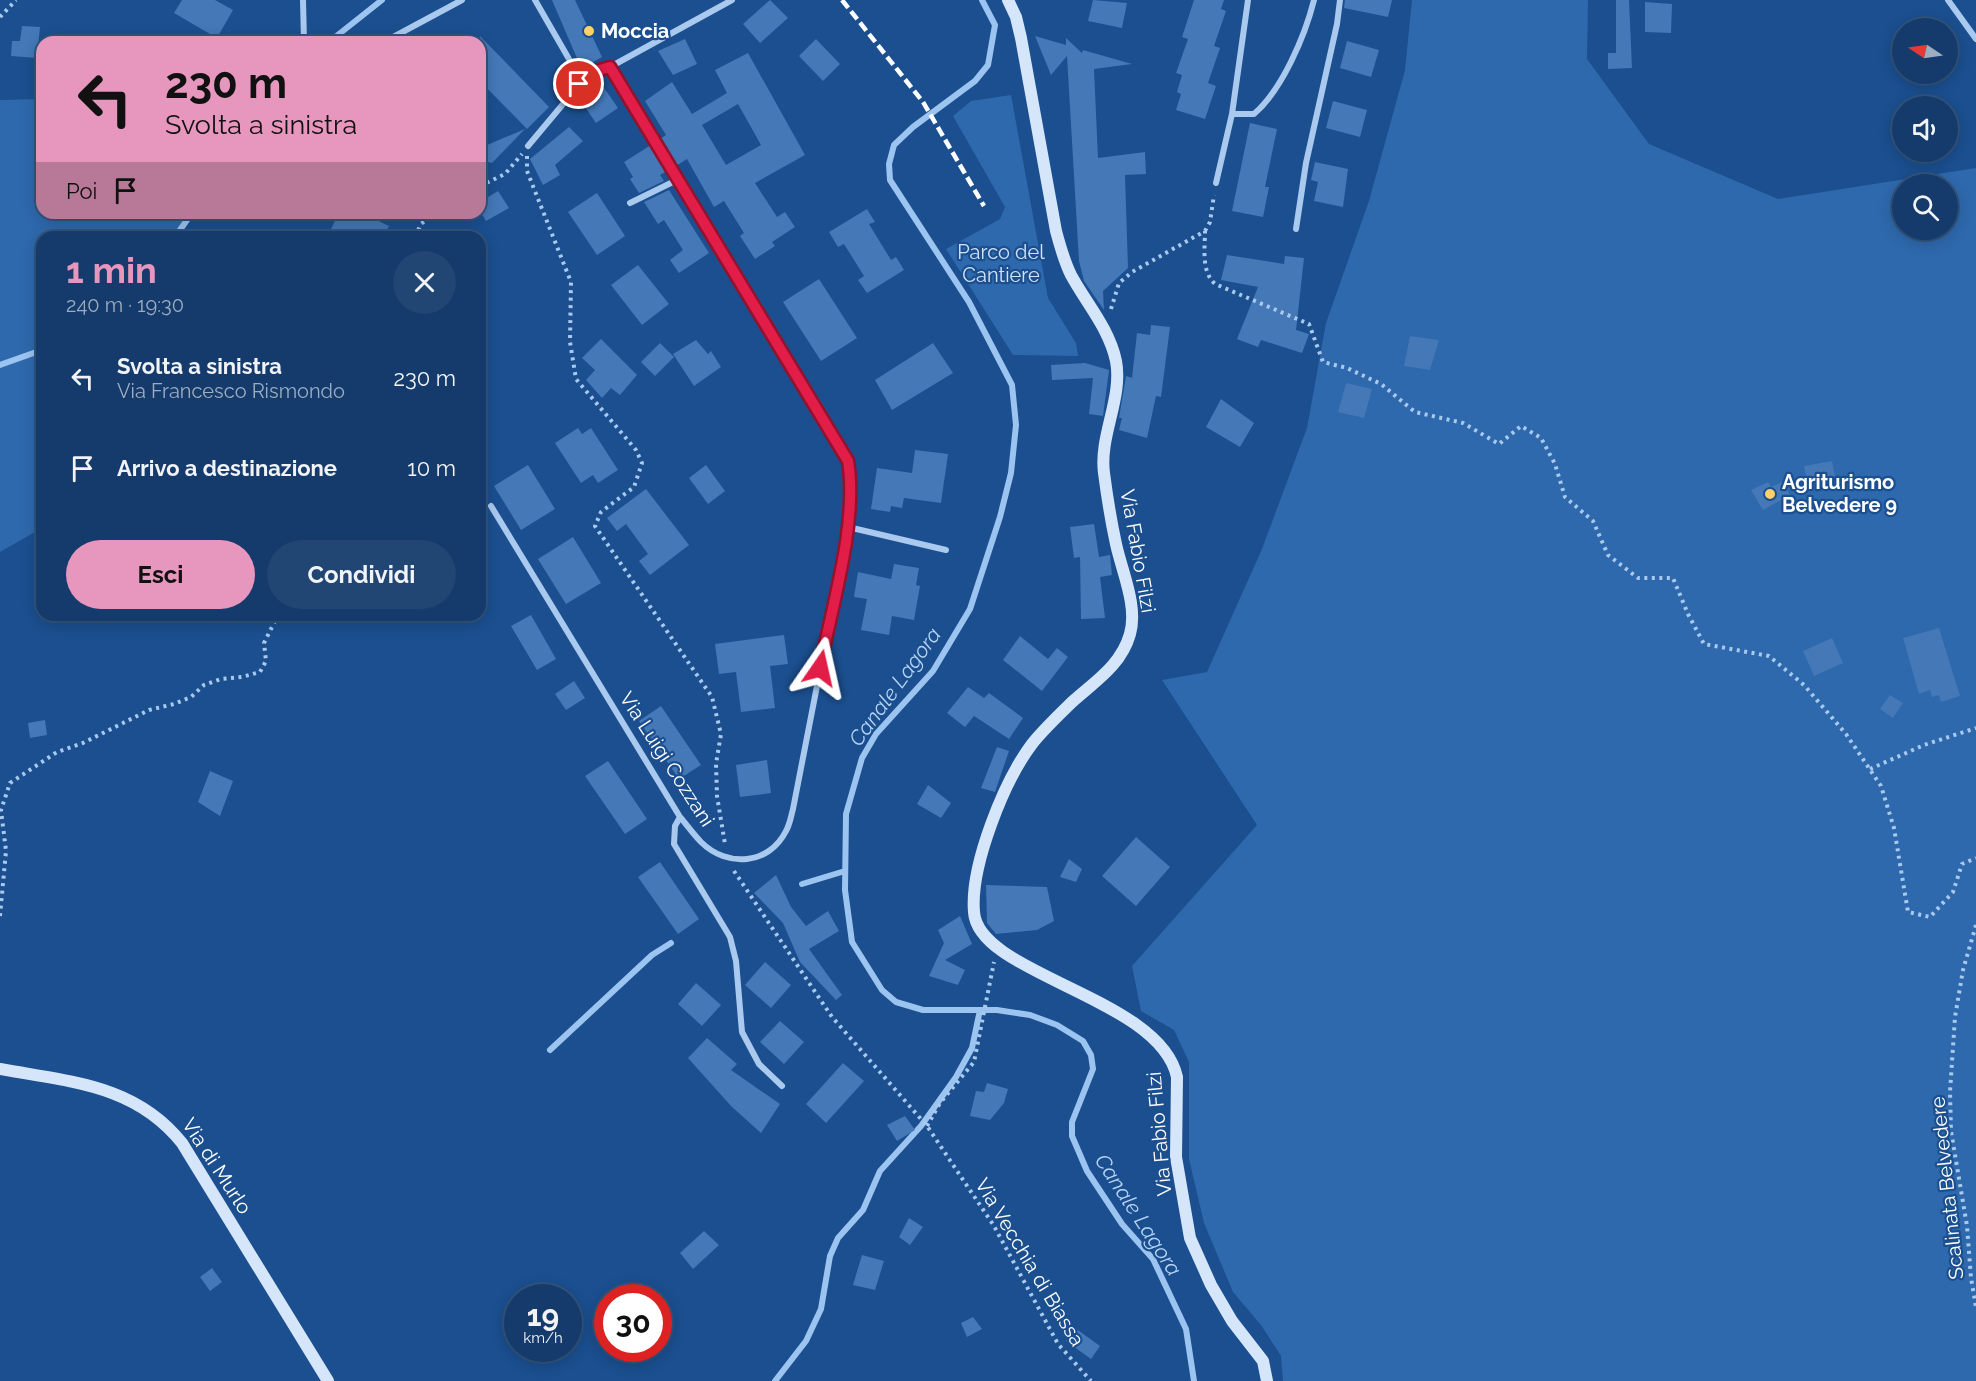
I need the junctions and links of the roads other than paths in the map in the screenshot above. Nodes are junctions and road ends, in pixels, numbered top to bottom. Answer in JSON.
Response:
{"nodes":[{"id":1,"x":303,"y":0,"type":"edge"},
{"id":2,"x":462,"y":0,"type":"edge"},
{"id":3,"x":535,"y":0,"type":"edge"},
{"id":4,"x":732,"y":0,"type":"edge"},
{"id":5,"x":1008,"y":0,"type":"edge"},
{"id":6,"x":1248,"y":0,"type":"edge"},
{"id":7,"x":1314,"y":0,"type":"edge"},
{"id":8,"x":1340,"y":0,"type":"edge"},
{"id":9,"x":1948,"y":0,"type":"edge"},
{"id":10,"x":304,"y":36,"type":"edge"},
{"id":11,"x":395,"y":36,"type":"edge"},
{"id":12,"x":1976,"y":39,"type":"edge"},
{"id":13,"x":610,"y":67,"type":"junction"},
{"id":14,"x":589,"y":73,"type":"junction"},
{"id":15,"x":1232,"y":114,"type":"junction"},
{"id":16,"x":528,"y":146,"type":"road end"},
{"id":17,"x":678,"y":179,"type":"junction"},
{"id":18,"x":1216,"y":183,"type":"road end"},
{"id":19,"x":630,"y":203,"type":"dead end"},
{"id":20,"x":1296,"y":229,"type":"dead end"},
{"id":21,"x":491,"y":506,"type":"dead end"},
{"id":22,"x":848,"y":526,"type":"junction"},
{"id":23,"x":946,"y":550,"type":"dead end"},
{"id":24,"x":680,"y":817,"type":"junction"},
{"id":25,"x":0,"y":1069,"type":"edge"},
{"id":26,"x":782,"y":1086,"type":"dead end"},
{"id":27,"x":328,"y":1381,"type":"edge"},
{"id":28,"x":1267,"y":1381,"type":"edge"}],
"edges":[{"from":1,"to":10,"type":"street"},
{"from":2,"to":11,"type":"street"},
{"from":3,"to":14,"type":"street"},
{"from":4,"to":13,"type":"street"},
{"from":5,"to":28,"type":"street","name":"Via Fabio Filzi"},
{"from":6,"to":15,"type":"street"},
{"from":7,"to":15,"type":"street"},
{"from":8,"to":20,"type":"street"},
{"from":9,"to":12,"type":"street"},
{"from":13,"to":14,"type":"street"},
{"from":13,"to":17,"type":"street"},
{"from":14,"to":16,"type":"street"},
{"from":15,"to":18,"type":"street"},
{"from":17,"to":19,"type":"street"},
{"from":17,"to":22,"type":"street"},
{"from":21,"to":24,"type":"street","name":"Via Luigi Cozzani"},
{"from":22,"to":23,"type":"street"},
{"from":22,"to":24,"type":"street","name":"Via Luigi Cozzani"},
{"from":24,"to":26,"type":"street"},
{"from":25,"to":27,"type":"street","name":"Via di Murlo"}]}
